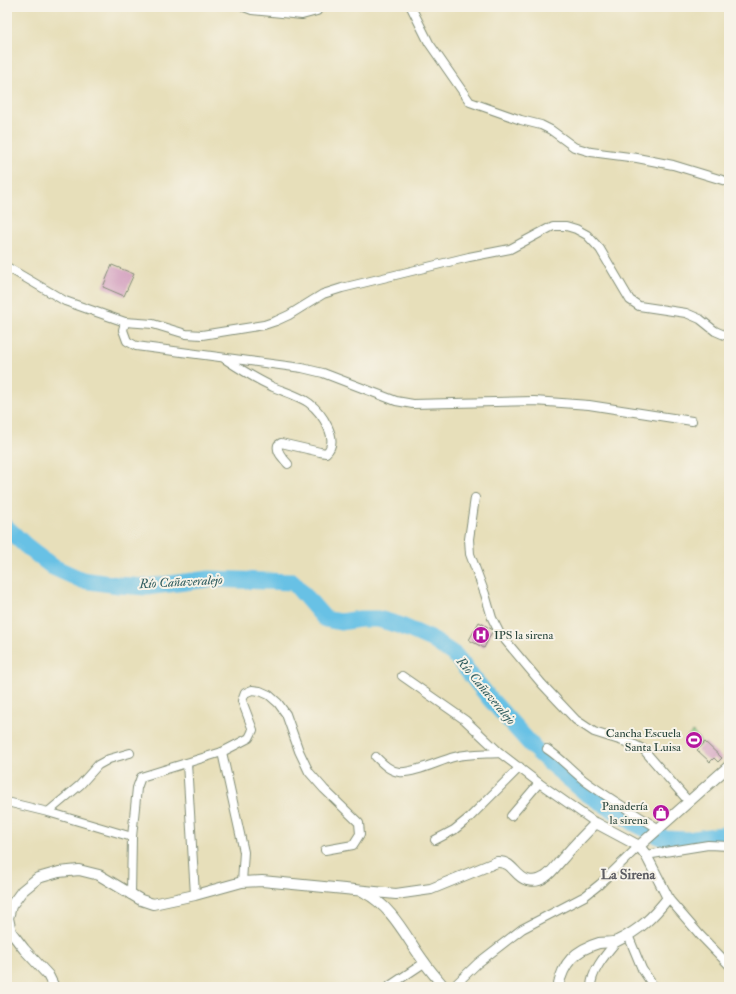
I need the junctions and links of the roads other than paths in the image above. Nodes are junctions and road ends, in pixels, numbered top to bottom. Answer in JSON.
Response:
{"nodes":[{"id":1,"x":244,"y":7,"type":"edge"},
{"id":2,"x":319,"y":7,"type":"edge"},
{"id":3,"x":411,"y":7,"type":"edge"},
{"id":4,"x":729,"y":182,"type":"edge"},
{"id":5,"x":7,"y":266,"type":"edge"},
{"id":6,"x":125,"y":322,"type":"junction"},
{"id":7,"x":729,"y":336,"type":"edge"},
{"id":8,"x":222,"y":358,"type":"junction"},
{"id":9,"x":692,"y":421,"type":"dead end"},
{"id":10,"x":288,"y":464,"type":"dead end"},
{"id":11,"x":475,"y":498,"type":"dead end"},
{"id":12,"x":402,"y":676,"type":"dead end"},
{"id":13,"x":547,"y":749,"type":"dead end"},
{"id":14,"x":222,"y":752,"type":"junction"},
{"id":15,"x":130,"y":753,"type":"dead end"},
{"id":16,"x":500,"y":753,"type":"junction"},
{"id":17,"x":376,"y":758,"type":"dead end"},
{"id":18,"x":187,"y":763,"type":"junction"},
{"id":19,"x":729,"y":766,"type":"edge"},
{"id":20,"x":520,"y":768,"type":"junction"},
{"id":21,"x":539,"y":783,"type":"junction"},
{"id":22,"x":7,"y":802,"type":"edge"},
{"id":23,"x":689,"y":802,"type":"junction"},
{"id":24,"x":48,"y":812,"type":"junction"},
{"id":25,"x":510,"y":816,"type":"dead end"},
{"id":26,"x":596,"y":823,"type":"junction"},
{"id":27,"x":660,"y":827,"type":"junction"},
{"id":28,"x":132,"y":837,"type":"junction"},
{"id":29,"x":435,"y":840,"type":"dead end"},
{"id":30,"x":642,"y":844,"type":"junction"},
{"id":31,"x":729,"y":846,"type":"edge"},
{"id":32,"x":325,"y":850,"type":"dead end"},
{"id":33,"x":646,"y":855,"type":"junction"},
{"id":34,"x":242,"y":882,"type":"junction"},
{"id":35,"x":362,"y":891,"type":"junction"},
{"id":36,"x":131,"y":895,"type":"junction"},
{"id":37,"x":196,"y":895,"type":"junction"},
{"id":38,"x":668,"y":898,"type":"junction"},
{"id":39,"x":628,"y":935,"type":"junction"},
{"id":40,"x":616,"y":942,"type":"junction"},
{"id":41,"x":424,"y":963,"type":"junction"},
{"id":42,"x":729,"y":965,"type":"edge"},
{"id":43,"x":54,"y":987,"type":"edge"},
{"id":44,"x":388,"y":987,"type":"edge"},
{"id":45,"x":444,"y":987,"type":"edge"},
{"id":46,"x":453,"y":987,"type":"edge"},
{"id":47,"x":558,"y":987,"type":"edge"},
{"id":48,"x":591,"y":987,"type":"edge"},
{"id":49,"x":654,"y":987,"type":"edge"}],
"edges":[{"from":1,"to":2,"type":"street"},
{"from":3,"to":4,"type":"street"},
{"from":5,"to":6,"type":"street"},
{"from":6,"to":7,"type":"street"},
{"from":6,"to":8,"type":"street"},
{"from":8,"to":9,"type":"street"},
{"from":8,"to":10,"type":"street"},
{"from":11,"to":23,"type":"street"},
{"from":12,"to":16,"type":"street"},
{"from":13,"to":27,"type":"street"},
{"from":14,"to":18,"type":"street"},
{"from":14,"to":32,"type":"street"},
{"from":14,"to":34,"type":"street"},
{"from":15,"to":24,"type":"street"},
{"from":16,"to":17,"type":"street"},
{"from":16,"to":20,"type":"street"},
{"from":18,"to":28,"type":"street"},
{"from":18,"to":37,"type":"street"},
{"from":19,"to":23,"type":"street"},
{"from":20,"to":21,"type":"street"},
{"from":20,"to":29,"type":"street"},
{"from":21,"to":25,"type":"street"},
{"from":21,"to":26,"type":"street"},
{"from":22,"to":24,"type":"street"},
{"from":23,"to":27,"type":"street"},
{"from":24,"to":28,"type":"street"},
{"from":26,"to":30,"type":"street"},
{"from":26,"to":35,"type":"street"},
{"from":27,"to":30,"type":"street"},
{"from":28,"to":36,"type":"street"},
{"from":30,"to":33,"type":"street"},
{"from":30,"to":46,"type":"street"},
{"from":31,"to":33,"type":"street"},
{"from":33,"to":38,"type":"street"},
{"from":34,"to":35,"type":"street"},
{"from":34,"to":37,"type":"street"},
{"from":35,"to":41,"type":"street"},
{"from":36,"to":37,"type":"street"},
{"from":36,"to":43,"type":"street"},
{"from":38,"to":39,"type":"street"},
{"from":38,"to":42,"type":"street"},
{"from":39,"to":40,"type":"street"},
{"from":39,"to":49,"type":"street"},
{"from":40,"to":47,"type":"street"},
{"from":40,"to":48,"type":"street"},
{"from":41,"to":44,"type":"street"},
{"from":41,"to":45,"type":"street"}]}
